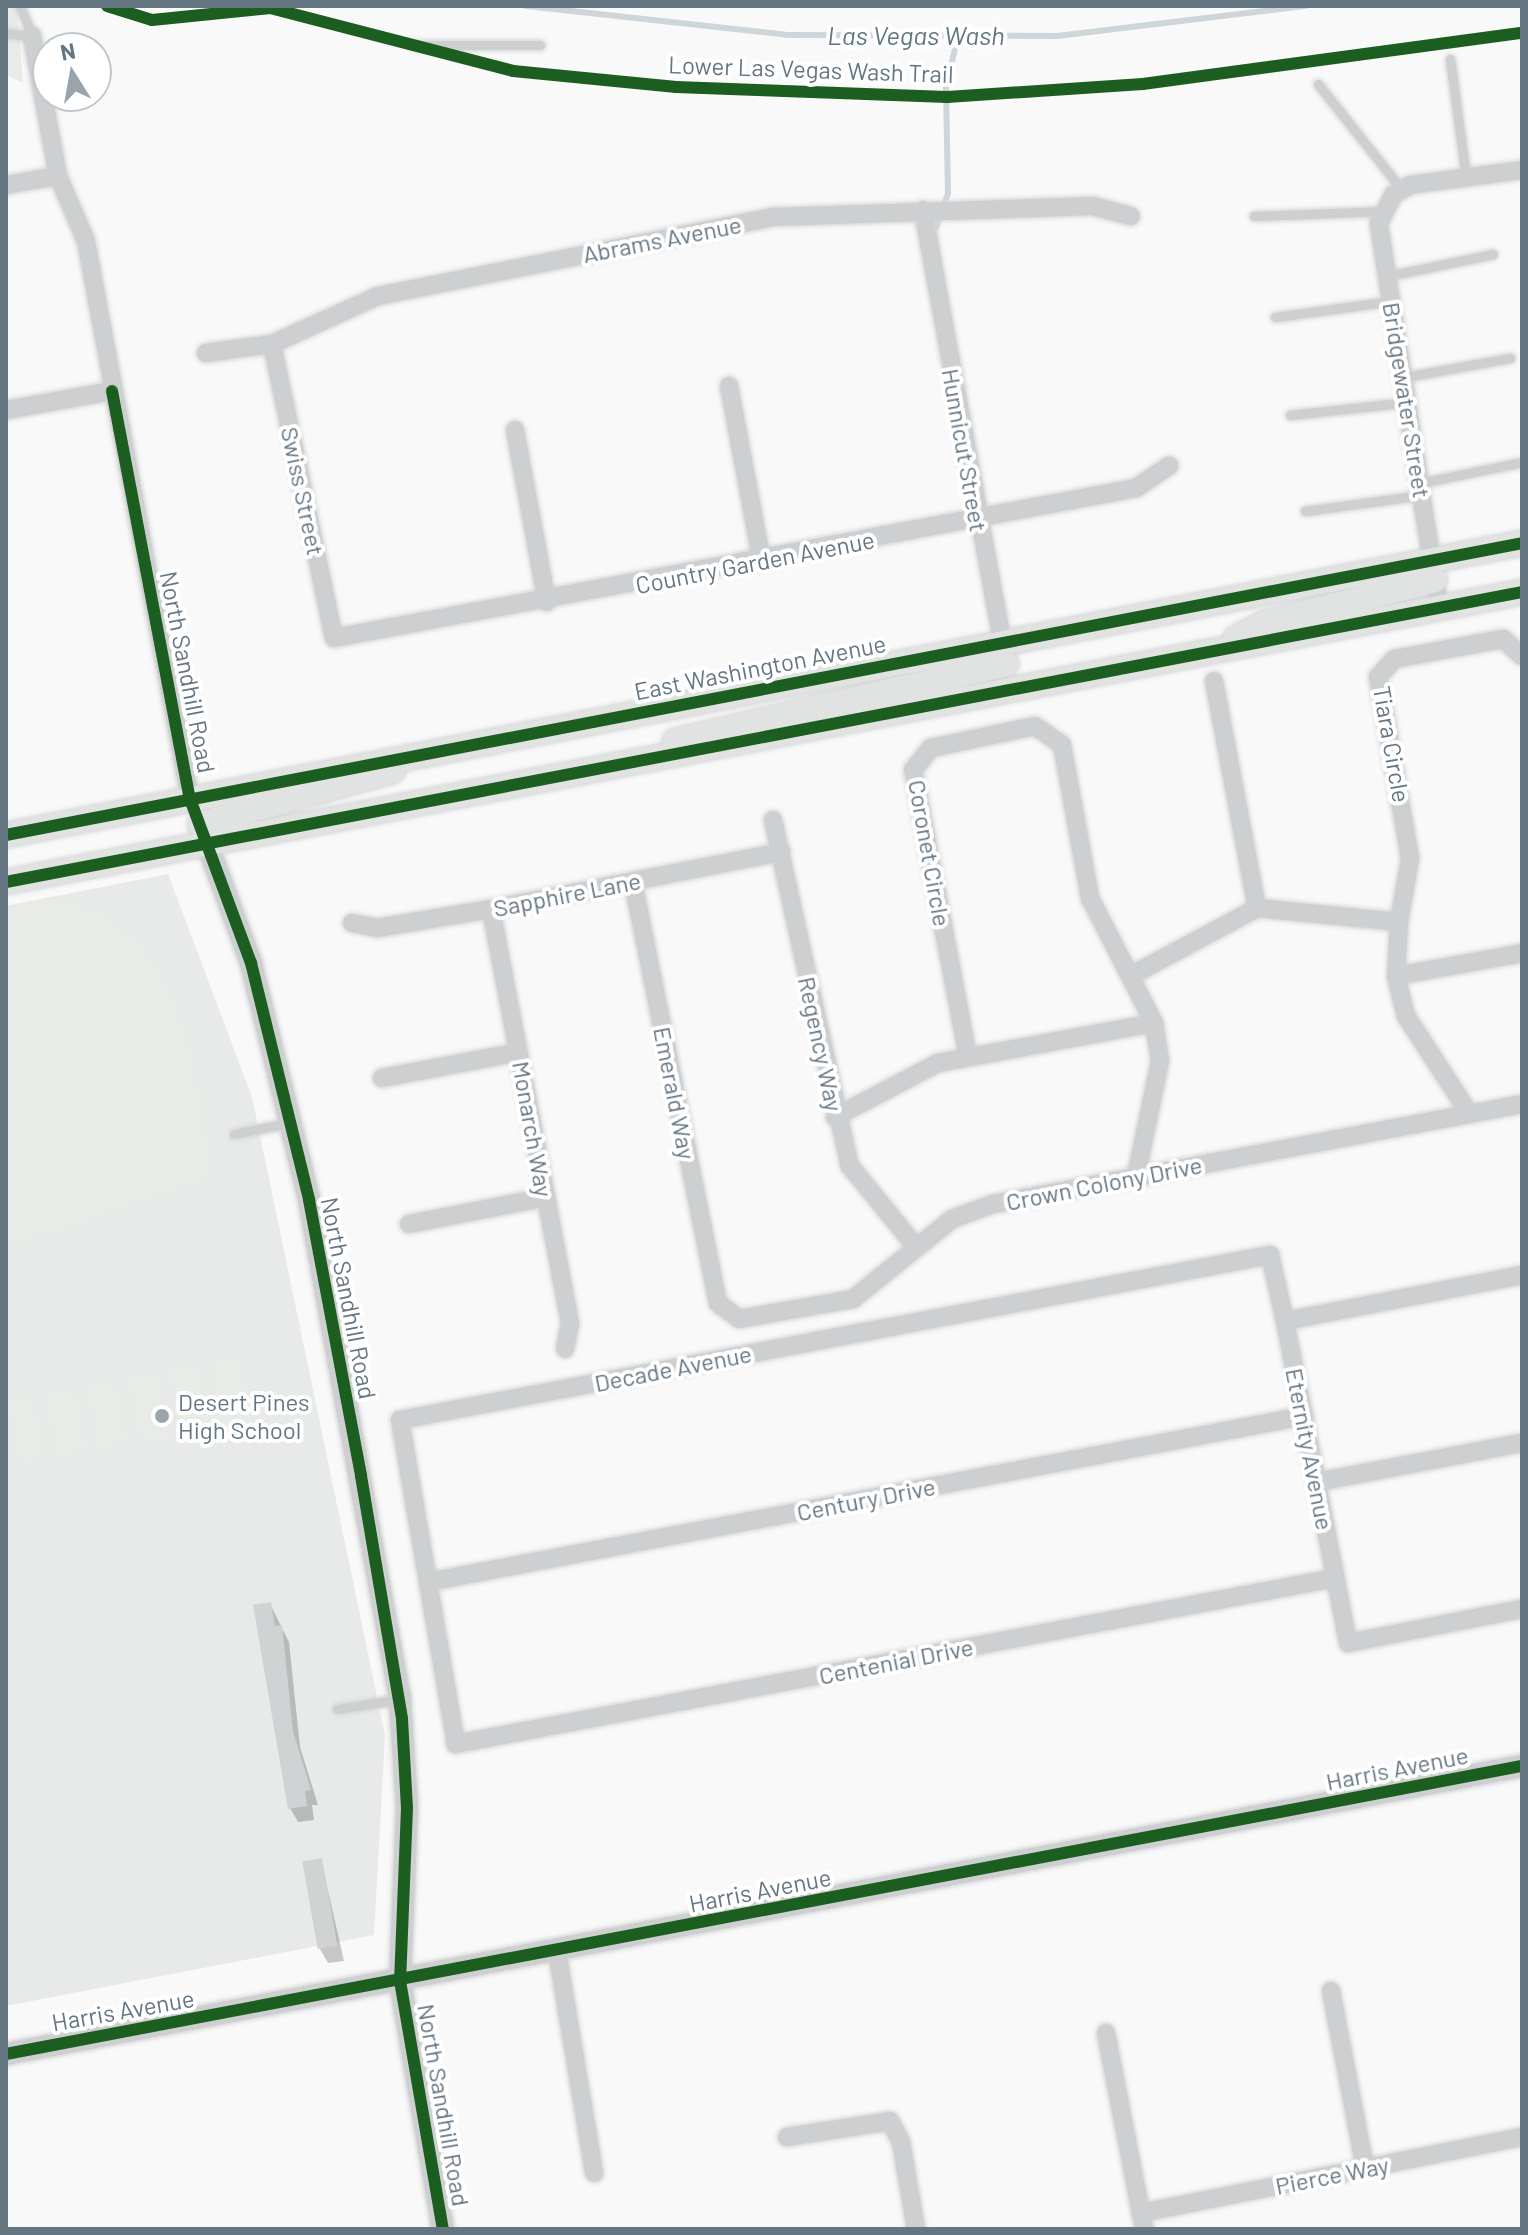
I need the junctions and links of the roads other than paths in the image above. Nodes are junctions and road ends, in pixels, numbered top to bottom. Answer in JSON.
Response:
{"nodes":[{"id":1,"x":20,"y":6,"type":"edge"},
{"id":2,"x":6,"y":33,"type":"edge"},
{"id":3,"x":32,"y":36,"type":"joint"},
{"id":4,"x":415,"y":45,"type":"dead end"},
{"id":5,"x":540,"y":45,"type":"dead end"},
{"id":6,"x":1450,"y":59,"type":"dead end"},
{"id":7,"x":1318,"y":84,"type":"dead end"},
{"id":8,"x":46,"y":112,"type":"edge"},
{"id":9,"x":1522,"y":170,"type":"edge"},
{"id":10,"x":58,"y":176,"type":"junction"},
{"id":11,"x":1466,"y":178,"type":"junction"},
{"id":12,"x":6,"y":185,"type":"edge"},
{"id":13,"x":1392,"y":199,"type":"junction"},
{"id":14,"x":923,"y":210,"type":"junction"},
{"id":15,"x":1131,"y":216,"type":"dead end"},
{"id":16,"x":1254,"y":216,"type":"dead end"},
{"id":17,"x":1493,"y":254,"type":"dead end"},
{"id":18,"x":1388,"y":276,"type":"junction"},
{"id":19,"x":1392,"y":301,"type":"junction"},
{"id":20,"x":1275,"y":317,"type":"dead end"},
{"id":21,"x":272,"y":344,"type":"junction"},
{"id":22,"x":206,"y":353,"type":"dead end"},
{"id":23,"x":1510,"y":358,"type":"dead end"},
{"id":24,"x":1405,"y":377,"type":"junction"},
{"id":25,"x":729,"y":386,"type":"dead end"},
{"id":26,"x":112,"y":391,"type":"junction"},
{"id":27,"x":1409,"y":402,"type":"junction"},
{"id":28,"x":6,"y":410,"type":"edge"},
{"id":29,"x":1290,"y":415,"type":"dead end"},
{"id":30,"x":515,"y":430,"type":"dead end"},
{"id":31,"x":1522,"y":462,"type":"edge"},
{"id":32,"x":1169,"y":466,"type":"dead end"},
{"id":33,"x":1421,"y":489,"type":"junction"},
{"id":34,"x":1305,"y":511,"type":"dead end"},
{"id":35,"x":977,"y":519,"type":"junction"},
{"id":36,"x":1522,"y":543,"type":"edge"},
{"id":37,"x":762,"y":562,"type":"junction"},
{"id":38,"x":1433,"y":570,"type":"junction"},
{"id":39,"x":1522,"y":592,"type":"edge"},
{"id":40,"x":547,"y":602,"type":"junction"},
{"id":41,"x":1439,"y":608,"type":"junction"},
{"id":42,"x":334,"y":638,"type":"joint"},
{"id":43,"x":1209,"y":652,"type":"junction"},
{"id":44,"x":1004,"y":653,"type":"junction"},
{"id":45,"x":1522,"y":656,"type":"edge"},
{"id":46,"x":1214,"y":681,"type":"dead end"},
{"id":47,"x":1011,"y":690,"type":"junction"},
{"id":48,"x":427,"y":753,"type":"junction"},
{"id":49,"x":601,"y":767,"type":"junction"},
{"id":50,"x":190,"y":799,"type":"junction"},
{"id":51,"x":773,"y":820,"type":"dead end"},
{"id":52,"x":203,"y":834,"type":"junction"},
{"id":53,"x":6,"y":835,"type":"edge"},
{"id":54,"x":781,"y":852,"type":"junction"},
{"id":55,"x":6,"y":882,"type":"edge"},
{"id":56,"x":633,"y":882,"type":"junction"},
{"id":57,"x":1257,"y":908,"type":"junction"},
{"id":58,"x":491,"y":909,"type":"junction"},
{"id":59,"x":1399,"y":922,"type":"junction"},
{"id":60,"x":352,"y":923,"type":"dead end"},
{"id":61,"x":1522,"y":953,"type":"edge"},
{"id":62,"x":1134,"y":974,"type":"junction"},
{"id":63,"x":1396,"y":976,"type":"junction"},
{"id":64,"x":1154,"y":1023,"type":"junction"},
{"id":65,"x":519,"y":1052,"type":"junction"},
{"id":66,"x":968,"y":1057,"type":"junction"},
{"id":67,"x":382,"y":1078,"type":"dead end"},
{"id":68,"x":1522,"y":1104,"type":"edge"},
{"id":69,"x":1469,"y":1113,"type":"junction"},
{"id":70,"x":835,"y":1117,"type":"junction"},
{"id":71,"x":288,"y":1123,"type":"junction"},
{"id":72,"x":234,"y":1134,"type":"dead end"},
{"id":73,"x":1136,"y":1177,"type":"junction"},
{"id":74,"x":546,"y":1197,"type":"junction"},
{"id":75,"x":409,"y":1224,"type":"dead end"},
{"id":76,"x":916,"y":1247,"type":"junction"},
{"id":77,"x":1270,"y":1255,"type":"joint"},
{"id":78,"x":1522,"y":1275,"type":"edge"},
{"id":79,"x":718,"y":1303,"type":"joint"},
{"id":80,"x":1285,"y":1321,"type":"junction"},
{"id":81,"x":565,"y":1349,"type":"dead end"},
{"id":82,"x":1304,"y":1416,"type":"junction"},
{"id":83,"x":1522,"y":1443,"type":"edge"},
{"id":84,"x":1317,"y":1482,"type":"junction"},
{"id":85,"x":1335,"y":1578,"type":"junction"},
{"id":86,"x":428,"y":1582,"type":"junction"},
{"id":87,"x":1522,"y":1609,"type":"edge"},
{"id":88,"x":400,"y":1699,"type":"junction"},
{"id":89,"x":337,"y":1709,"type":"dead end"},
{"id":90,"x":456,"y":1744,"type":"joint"},
{"id":91,"x":1521,"y":1770,"type":"edge"},
{"id":92,"x":557,"y":1951,"type":"junction"},
{"id":93,"x":400,"y":1981,"type":"junction"},
{"id":94,"x":1331,"y":1991,"type":"dead end"},
{"id":95,"x":1106,"y":2033,"type":"dead end"},
{"id":96,"x":6,"y":2054,"type":"edge"},
{"id":97,"x":787,"y":2137,"type":"dead end"},
{"id":98,"x":1522,"y":2137,"type":"edge"},
{"id":99,"x":1365,"y":2168,"type":"junction"},
{"id":100,"x":594,"y":2173,"type":"dead end"},
{"id":101,"x":1143,"y":2221,"type":"edge"},
{"id":102,"x":443,"y":2229,"type":"edge"},
{"id":103,"x":916,"y":2229,"type":"edge"}],
"edges":[{"from":1,"to":3,"type":"lane"},
{"from":2,"to":3,"type":"lane"},
{"from":4,"to":5,"type":"lane"},
{"from":6,"to":11,"type":"lane"},
{"from":7,"to":13,"type":"lane"},
{"from":8,"to":10,"type":"street","name":"North Sandhill Road"},
{"from":9,"to":11,"type":"street"},
{"from":10,"to":12,"type":"street"},
{"from":10,"to":26,"type":"street","name":"North Sandhill Road"},
{"from":11,"to":13,"type":"street"},
{"from":13,"to":16,"type":"lane"},
{"from":13,"to":18,"type":"street","name":"Bridgewater Street"},
{"from":14,"to":15,"type":"street","name":"Abrams Avenue"},
{"from":14,"to":21,"type":"street","name":"Abrams Avenue"},
{"from":14,"to":35,"type":"street","name":"Hunnicut Street"},
{"from":17,"to":18,"type":"lane"},
{"from":18,"to":19,"type":"street","name":"Bridgewater Street"},
{"from":19,"to":20,"type":"lane"},
{"from":19,"to":24,"type":"street","name":"Bridgewater Street"},
{"from":21,"to":22,"type":"street","name":"Abrams Avenue"},
{"from":21,"to":42,"type":"street","name":"Swiss Street"},
{"from":23,"to":24,"type":"lane"},
{"from":24,"to":27,"type":"street","name":"Bridgewater Street"},
{"from":25,"to":37,"type":"street"},
{"from":26,"to":28,"type":"street"},
{"from":26,"to":50,"type":"street","name":"North Sandhill Road"},
{"from":27,"to":29,"type":"lane"},
{"from":27,"to":33,"type":"street","name":"Bridgewater Street"},
{"from":30,"to":40,"type":"street"},
{"from":31,"to":33,"type":"lane"},
{"from":32,"to":35,"type":"street","name":"Country Garden Avenue"},
{"from":33,"to":34,"type":"lane"},
{"from":33,"to":38,"type":"street","name":"Bridgewater Street"},
{"from":35,"to":37,"type":"street","name":"Country Garden Avenue"},
{"from":35,"to":44,"type":"street","name":"Hunnicut Street"},
{"from":36,"to":38,"type":"main road","name":"East Washington Avenue"},
{"from":37,"to":40,"type":"street","name":"Country Garden Avenue"},
{"from":38,"to":41,"type":"street","name":"Bridgewater Street"},
{"from":38,"to":43,"type":"main road"},
{"from":38,"to":44,"type":"main road","name":"East Washington Avenue"},
{"from":39,"to":41,"type":"main road"},
{"from":40,"to":42,"type":"street","name":"Country Garden Avenue"},
{"from":41,"to":43,"type":"main road"},
{"from":43,"to":47,"type":"main road"},
{"from":44,"to":47,"type":"street","name":"Hunnicut Street"},
{"from":44,"to":48,"type":"main road","name":"East Washington Avenue"},
{"from":44,"to":49,"type":"main road"},
{"from":45,"to":59,"type":"street","name":"Tiara Circle"},
{"from":46,"to":57,"type":"street"},
{"from":47,"to":49,"type":"main road"},
{"from":48,"to":50,"type":"main road","name":"East Washington Avenue"},
{"from":48,"to":52,"type":"main road"},
{"from":49,"to":52,"type":"main road"},
{"from":50,"to":52,"type":"street","name":"North Sandhill Road"},
{"from":50,"to":53,"type":"main road","name":"East Washington Avenue"},
{"from":51,"to":54,"type":"street","name":"Regency Way"},
{"from":52,"to":55,"type":"main road"},
{"from":52,"to":71,"type":"street","name":"North Sandhill Road"},
{"from":54,"to":56,"type":"street","name":"Sapphire Lane"},
{"from":54,"to":70,"type":"street","name":"Regency Way"},
{"from":56,"to":58,"type":"street","name":"Sapphire Lane"},
{"from":56,"to":79,"type":"street","name":"Emerald Way"},
{"from":57,"to":59,"type":"street"},
{"from":57,"to":62,"type":"street"},
{"from":58,"to":60,"type":"street","name":"Sapphire Lane"},
{"from":58,"to":65,"type":"street","name":"Monarch Way"},
{"from":59,"to":63,"type":"street"},
{"from":61,"to":63,"type":"street"},
{"from":62,"to":64,"type":"street"},
{"from":62,"to":66,"type":"street","name":"Coronet Circle"},
{"from":63,"to":69,"type":"street"},
{"from":64,"to":66,"type":"street"},
{"from":64,"to":73,"type":"street"},
{"from":65,"to":67,"type":"street"},
{"from":65,"to":74,"type":"street","name":"Monarch Way"},
{"from":66,"to":70,"type":"street"},
{"from":68,"to":69,"type":"street","name":"Crown Colony Drive"},
{"from":69,"to":73,"type":"street","name":"Crown Colony Drive"},
{"from":70,"to":76,"type":"street","name":"Regency Way"},
{"from":71,"to":72,"type":"lane"},
{"from":71,"to":88,"type":"street","name":"North Sandhill Road"},
{"from":73,"to":76,"type":"street","name":"Crown Colony Drive"},
{"from":74,"to":75,"type":"street"},
{"from":74,"to":81,"type":"street","name":"Monarch Way"},
{"from":76,"to":79,"type":"street","name":"Crown Colony Drive"},
{"from":77,"to":80,"type":"street","name":"Eternity Avenue"},
{"from":77,"to":86,"type":"street","name":"Decade Avenue"},
{"from":78,"to":80,"type":"street"},
{"from":80,"to":82,"type":"street","name":"Eternity Avenue"},
{"from":82,"to":84,"type":"street","name":"Eternity Avenue"},
{"from":82,"to":86,"type":"street","name":"Century Drive"},
{"from":83,"to":84,"type":"street"},
{"from":84,"to":85,"type":"street","name":"Eternity Avenue"},
{"from":85,"to":87,"type":"street","name":"Eternity Avenue"},
{"from":85,"to":90,"type":"street","name":"Centenial Drive"},
{"from":86,"to":90,"type":"street","name":"Decade Avenue"},
{"from":88,"to":89,"type":"lane"},
{"from":88,"to":93,"type":"street","name":"North Sandhill Road"},
{"from":91,"to":92,"type":"street","name":"Harris Avenue"},
{"from":92,"to":93,"type":"street","name":"Harris Avenue"},
{"from":92,"to":100,"type":"street"},
{"from":93,"to":96,"type":"street","name":"Harris Avenue"},
{"from":93,"to":102,"type":"street","name":"North Sandhill Road"},
{"from":94,"to":99,"type":"street"},
{"from":95,"to":101,"type":"street"},
{"from":97,"to":103,"type":"street"},
{"from":98,"to":99,"type":"street","name":"Pierce Way"},
{"from":99,"to":101,"type":"street","name":"Pierce Way"}]}
